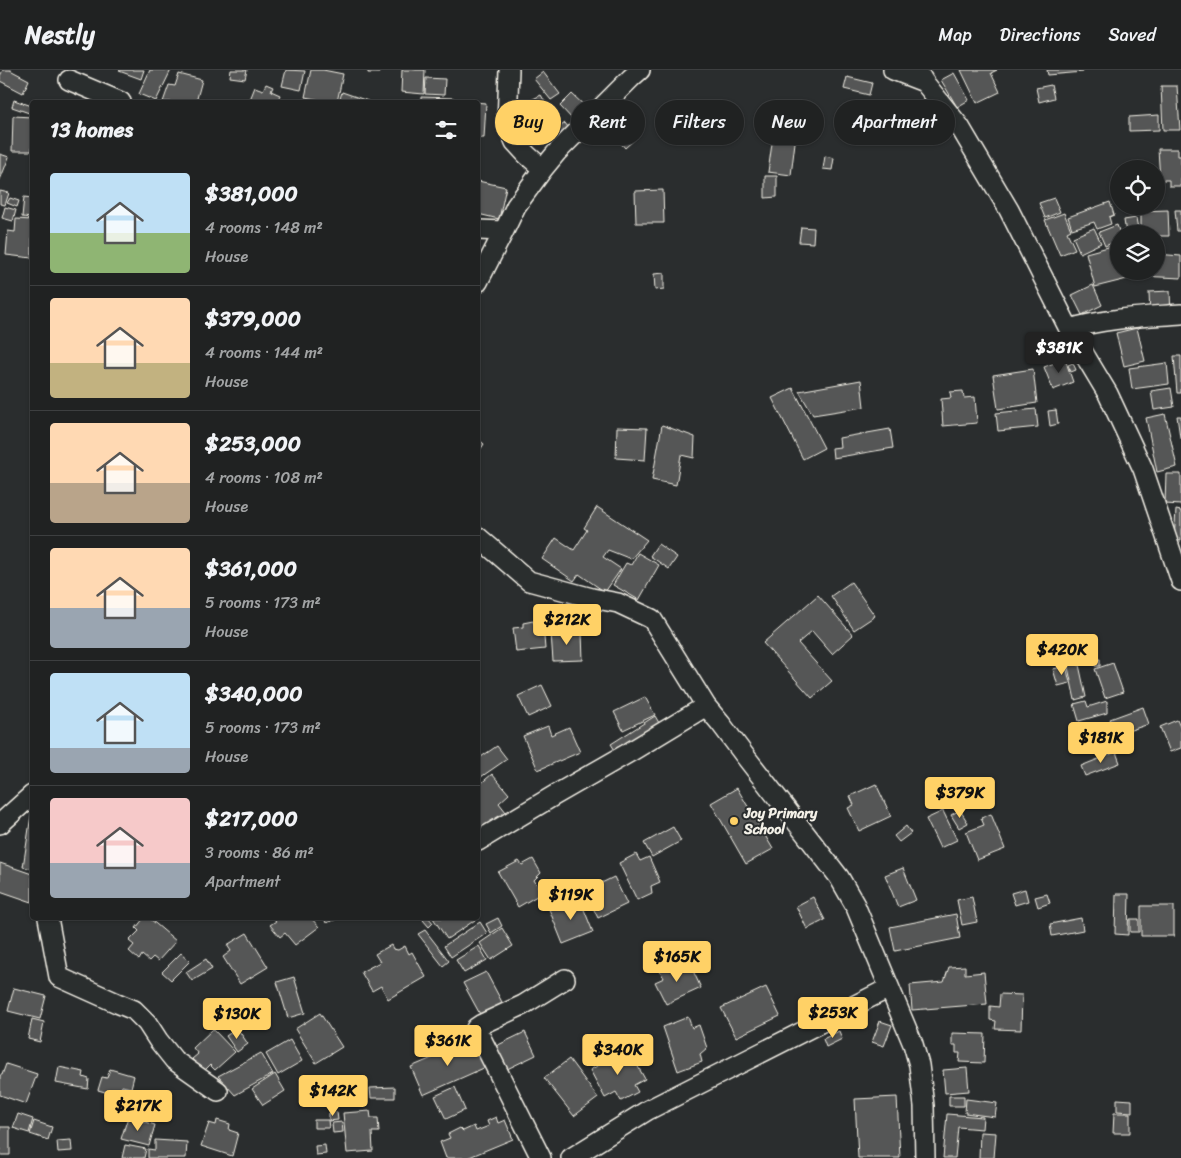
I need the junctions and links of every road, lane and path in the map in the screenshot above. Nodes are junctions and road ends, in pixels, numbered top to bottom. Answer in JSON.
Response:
{"nodes":[{"id":1,"x":508,"y":70,"type":"edge"},
{"id":2,"x":640,"y":70,"type":"edge"},
{"id":3,"x":894,"y":70,"type":"edge"},
{"id":4,"x":920,"y":76,"type":"edge"},
{"id":5,"x":69,"y":80,"type":"dead end"},
{"id":6,"x":116,"y":100,"type":"edge"},
{"id":7,"x":543,"y":169,"type":"junction"},
{"id":8,"x":480,"y":230,"type":"edge"},
{"id":9,"x":504,"y":231,"type":"junction"},
{"id":10,"x":480,"y":278,"type":"edge"},
{"id":11,"x":1181,"y":314,"type":"edge"},
{"id":12,"x":1069,"y":329,"type":"junction"},
{"id":13,"x":480,"y":539,"type":"edge"},
{"id":14,"x":1181,"y":581,"type":"edge"},
{"id":15,"x":706,"y":706,"type":"junction"},
{"id":16,"x":30,"y":797,"type":"edge"},
{"id":17,"x":0,"y":824,"type":"edge"},
{"id":18,"x":480,"y":840,"type":"edge"},
{"id":19,"x":48,"y":920,"type":"edge"},
{"id":20,"x":565,"y":979,"type":"dead end"},
{"id":21,"x":889,"y":988,"type":"junction"},
{"id":22,"x":218,"y":1091,"type":"dead end"},
{"id":23,"x":541,"y":1158,"type":"edge"},
{"id":24,"x":570,"y":1158,"type":"edge"},
{"id":25,"x":925,"y":1158,"type":"edge"}],
"edges":[{"from":1,"to":7,"type":"street"},
{"from":2,"to":7,"type":"street"},
{"from":3,"to":4,"type":"street"},
{"from":4,"to":12,"type":"street"},
{"from":5,"to":6,"type":"street"},
{"from":7,"to":9,"type":"street"},
{"from":8,"to":9,"type":"street"},
{"from":9,"to":10,"type":"street"},
{"from":11,"to":12,"type":"street"},
{"from":12,"to":14,"type":"street"},
{"from":13,"to":15,"type":"street"},
{"from":15,"to":18,"type":"street"},
{"from":15,"to":21,"type":"street"},
{"from":16,"to":17,"type":"street"},
{"from":19,"to":22,"type":"street"},
{"from":20,"to":23,"type":"street"},
{"from":21,"to":24,"type":"street"},
{"from":21,"to":25,"type":"street"}]}
